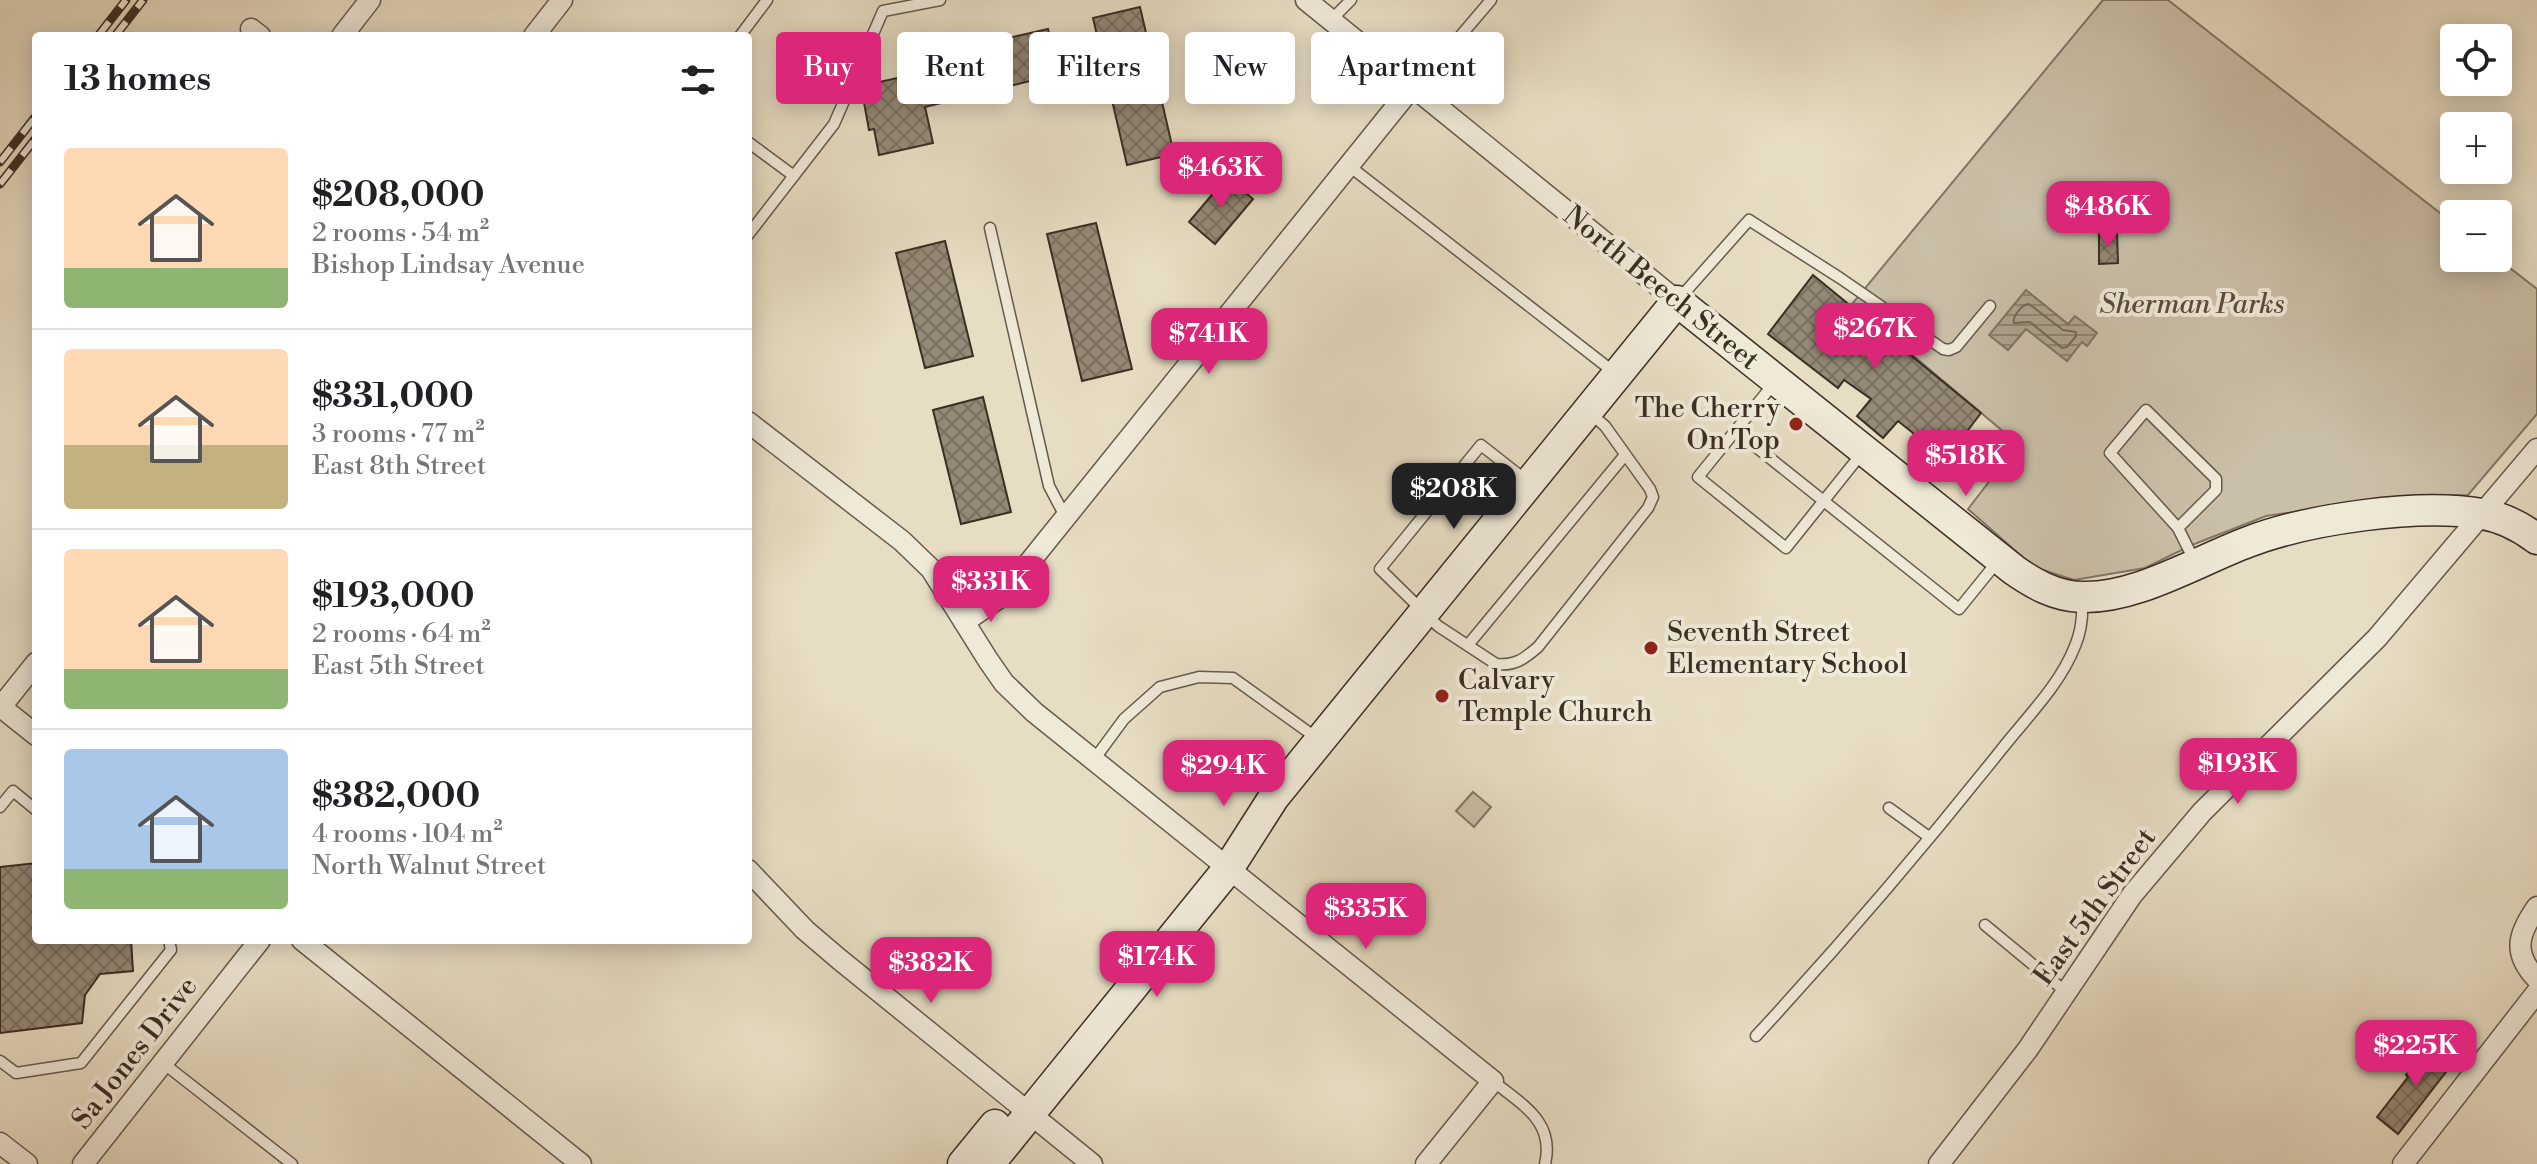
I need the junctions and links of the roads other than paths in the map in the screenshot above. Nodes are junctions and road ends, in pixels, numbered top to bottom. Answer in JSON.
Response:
{"nodes":[{"id":1,"x":370,"y":0,"type":"edge"},
{"id":2,"x":562,"y":0,"type":"edge"},
{"id":3,"x":767,"y":0,"type":"edge"},
{"id":4,"x":895,"y":0,"type":"edge"},
{"id":5,"x":940,"y":0,"type":"edge"},
{"id":6,"x":1306,"y":0,"type":"edge"},
{"id":7,"x":1351,"y":0,"type":"edge"},
{"id":8,"x":1491,"y":0,"type":"edge"},
{"id":9,"x":906,"y":8,"type":"junction"},
{"id":10,"x":1331,"y":20,"type":"junction"},
{"id":11,"x":345,"y":32,"type":"edge"},
{"id":12,"x":537,"y":32,"type":"edge"},
{"id":13,"x":743,"y":32,"type":"edge"},
{"id":14,"x":1346,"y":32,"type":"edge"},
{"id":15,"x":1464,"y":32,"type":"edge"},
{"id":16,"x":1398,"y":104,"type":"edge"},
{"id":17,"x":1433,"y":104,"type":"edge"},
{"id":18,"x":752,"y":145,"type":"edge"},
{"id":19,"x":1348,"y":165,"type":"junction"},
{"id":20,"x":794,"y":176,"type":"junction"},
{"id":21,"x":990,"y":228,"type":"dead end"},
{"id":22,"x":752,"y":230,"type":"edge"},
{"id":23,"x":1677,"y":301,"type":"junction"},
{"id":24,"x":1990,"y":306,"type":"dead end"},
{"id":25,"x":1615,"y":373,"type":"junction"},
{"id":26,"x":1776,"y":381,"type":"junction"},
{"id":27,"x":1586,"y":410,"type":"junction"},
{"id":28,"x":752,"y":425,"type":"edge"},
{"id":29,"x":1736,"y":431,"type":"junction"},
{"id":30,"x":2537,"y":449,"type":"edge"},
{"id":31,"x":1864,"y":451,"type":"junction"},
{"id":32,"x":1625,"y":455,"type":"junction"},
{"id":33,"x":1452,"y":481,"type":"junction"},
{"id":34,"x":1528,"y":482,"type":"junction"},
{"id":35,"x":1824,"y":501,"type":"junction"},
{"id":36,"x":2483,"y":514,"type":"junction"},
{"id":37,"x":1066,"y":518,"type":"junction"},
{"id":38,"x":1498,"y":519,"type":"junction"},
{"id":39,"x":2178,"y":528,"type":"junction"},
{"id":40,"x":2537,"y":539,"type":"edge"},
{"id":41,"x":1999,"y":559,"type":"junction"},
{"id":42,"x":2196,"y":563,"type":"junction"},
{"id":43,"x":2082,"y":597,"type":"junction"},
{"id":44,"x":1423,"y":612,"type":"junction"},
{"id":45,"x":964,"y":622,"type":"junction"},
{"id":46,"x":1468,"y":645,"type":"junction"},
{"id":47,"x":32,"y":668,"type":"edge"},
{"id":48,"x":0,"y":708,"type":"edge"},
{"id":49,"x":32,"y":732,"type":"edge"},
{"id":50,"x":1320,"y":740,"type":"junction"},
{"id":51,"x":1093,"y":761,"type":"junction"},
{"id":52,"x":0,"y":807,"type":"edge"},
{"id":53,"x":32,"y":807,"type":"edge"},
{"id":54,"x":1889,"y":808,"type":"dead end"},
{"id":55,"x":1929,"y":837,"type":"junction"},
{"id":56,"x":1220,"y":863,"type":"junction"},
{"id":57,"x":752,"y":874,"type":"edge"},
{"id":58,"x":2537,"y":907,"type":"edge"},
{"id":59,"x":1985,"y":925,"type":"dead end"},
{"id":60,"x":170,"y":944,"type":"edge"},
{"id":61,"x":257,"y":944,"type":"edge"},
{"id":62,"x":307,"y":944,"type":"edge"},
{"id":63,"x":2537,"y":979,"type":"edge"},
{"id":64,"x":2066,"y":992,"type":"junction"},
{"id":65,"x":2537,"y":992,"type":"edge"},
{"id":66,"x":1756,"y":1036,"type":"dead end"},
{"id":67,"x":0,"y":1061,"type":"edge"},
{"id":68,"x":163,"y":1063,"type":"junction"},
{"id":69,"x":1493,"y":1081,"type":"junction"},
{"id":70,"x":1022,"y":1107,"type":"junction"},
{"id":71,"x":0,"y":1143,"type":"edge"},
{"id":72,"x":27,"y":1164,"type":"edge"},
{"id":73,"x":83,"y":1164,"type":"edge"},
{"id":74,"x":292,"y":1164,"type":"edge"},
{"id":75,"x":581,"y":1164,"type":"edge"},
{"id":76,"x":963,"y":1164,"type":"edge"},
{"id":77,"x":989,"y":1164,"type":"edge"},
{"id":78,"x":1092,"y":1164,"type":"edge"},
{"id":79,"x":1426,"y":1164,"type":"edge"},
{"id":80,"x":1545,"y":1164,"type":"edge"},
{"id":81,"x":1939,"y":1164,"type":"edge"},
{"id":82,"x":2403,"y":1164,"type":"edge"}],
"edges":[{"from":1,"to":11,"type":"street"},
{"from":2,"to":12,"type":"street"},
{"from":3,"to":13,"type":"lane"},
{"from":4,"to":9,"type":"lane"},
{"from":5,"to":9,"type":"lane"},
{"from":6,"to":10,"type":"street","name":"North Beech Street"},
{"from":7,"to":10,"type":"lane"},
{"from":8,"to":15,"type":"lane"},
{"from":9,"to":20,"type":"lane"},
{"from":10,"to":14,"type":"street","name":"North Beech Street"},
{"from":16,"to":19,"type":"street"},
{"from":17,"to":23,"type":"street","name":"North Beech Street"},
{"from":18,"to":20,"type":"lane"},
{"from":19,"to":25,"type":"lane"},
{"from":19,"to":37,"type":"street"},
{"from":20,"to":22,"type":"lane"},
{"from":21,"to":37,"type":"lane"},
{"from":23,"to":24,"type":"lane"},
{"from":23,"to":25,"type":"street"},
{"from":23,"to":26,"type":"street","name":"North Beech Street"},
{"from":25,"to":27,"type":"street"},
{"from":26,"to":29,"type":"lane"},
{"from":26,"to":31,"type":"street","name":"North Beech Street"},
{"from":27,"to":32,"type":"lane"},
{"from":27,"to":34,"type":"street"},
{"from":28,"to":45,"type":"street"},
{"from":29,"to":35,"type":"lane"},
{"from":29,"to":35,"type":"lane"},
{"from":30,"to":36,"type":"street","name":"East 5th Street"},
{"from":31,"to":35,"type":"lane"},
{"from":31,"to":41,"type":"street","name":"North Beech Street"},
{"from":32,"to":46,"type":"lane"},
{"from":32,"to":46,"type":"lane"},
{"from":33,"to":34,"type":"lane"},
{"from":33,"to":38,"type":"lane"},
{"from":33,"to":44,"type":"lane"},
{"from":34,"to":38,"type":"street"},
{"from":35,"to":41,"type":"lane"},
{"from":36,"to":40,"type":"street","name":"North Beech Street"},
{"from":36,"to":42,"type":"street","name":"North Beech Street"},
{"from":36,"to":64,"type":"street","name":"East 5th Street"},
{"from":37,"to":45,"type":"street"},
{"from":38,"to":44,"type":"street"},
{"from":39,"to":39,"type":"lane"},
{"from":39,"to":42,"type":"lane"},
{"from":41,"to":43,"type":"street","name":"North Beech Street"},
{"from":42,"to":43,"type":"street","name":"North Beech Street"},
{"from":43,"to":55,"type":"lane"},
{"from":44,"to":46,"type":"lane"},
{"from":44,"to":50,"type":"street"},
{"from":45,"to":51,"type":"street"},
{"from":47,"to":48,"type":"street"},
{"from":48,"to":49,"type":"street"},
{"from":50,"to":51,"type":"lane"},
{"from":50,"to":56,"type":"street"},
{"from":51,"to":56,"type":"street"},
{"from":52,"to":53,"type":"lane"},
{"from":54,"to":55,"type":"lane"},
{"from":55,"to":66,"type":"lane"},
{"from":56,"to":69,"type":"street"},
{"from":56,"to":70,"type":"street"},
{"from":57,"to":70,"type":"street"},
{"from":58,"to":63,"type":"street"},
{"from":59,"to":64,"type":"lane"},
{"from":60,"to":67,"type":"lane"},
{"from":61,"to":68,"type":"street","name":"Sa Jones Drive"},
{"from":62,"to":75,"type":"street"},
{"from":64,"to":81,"type":"street","name":"East 5th Street"},
{"from":65,"to":82,"type":"street"},
{"from":68,"to":73,"type":"street","name":"Sa Jones Drive"},
{"from":68,"to":74,"type":"lane"},
{"from":69,"to":79,"type":"street"},
{"from":69,"to":80,"type":"lane"},
{"from":70,"to":76,"type":"street"},
{"from":70,"to":77,"type":"street"},
{"from":70,"to":78,"type":"street"},
{"from":71,"to":72,"type":"street"}]}
